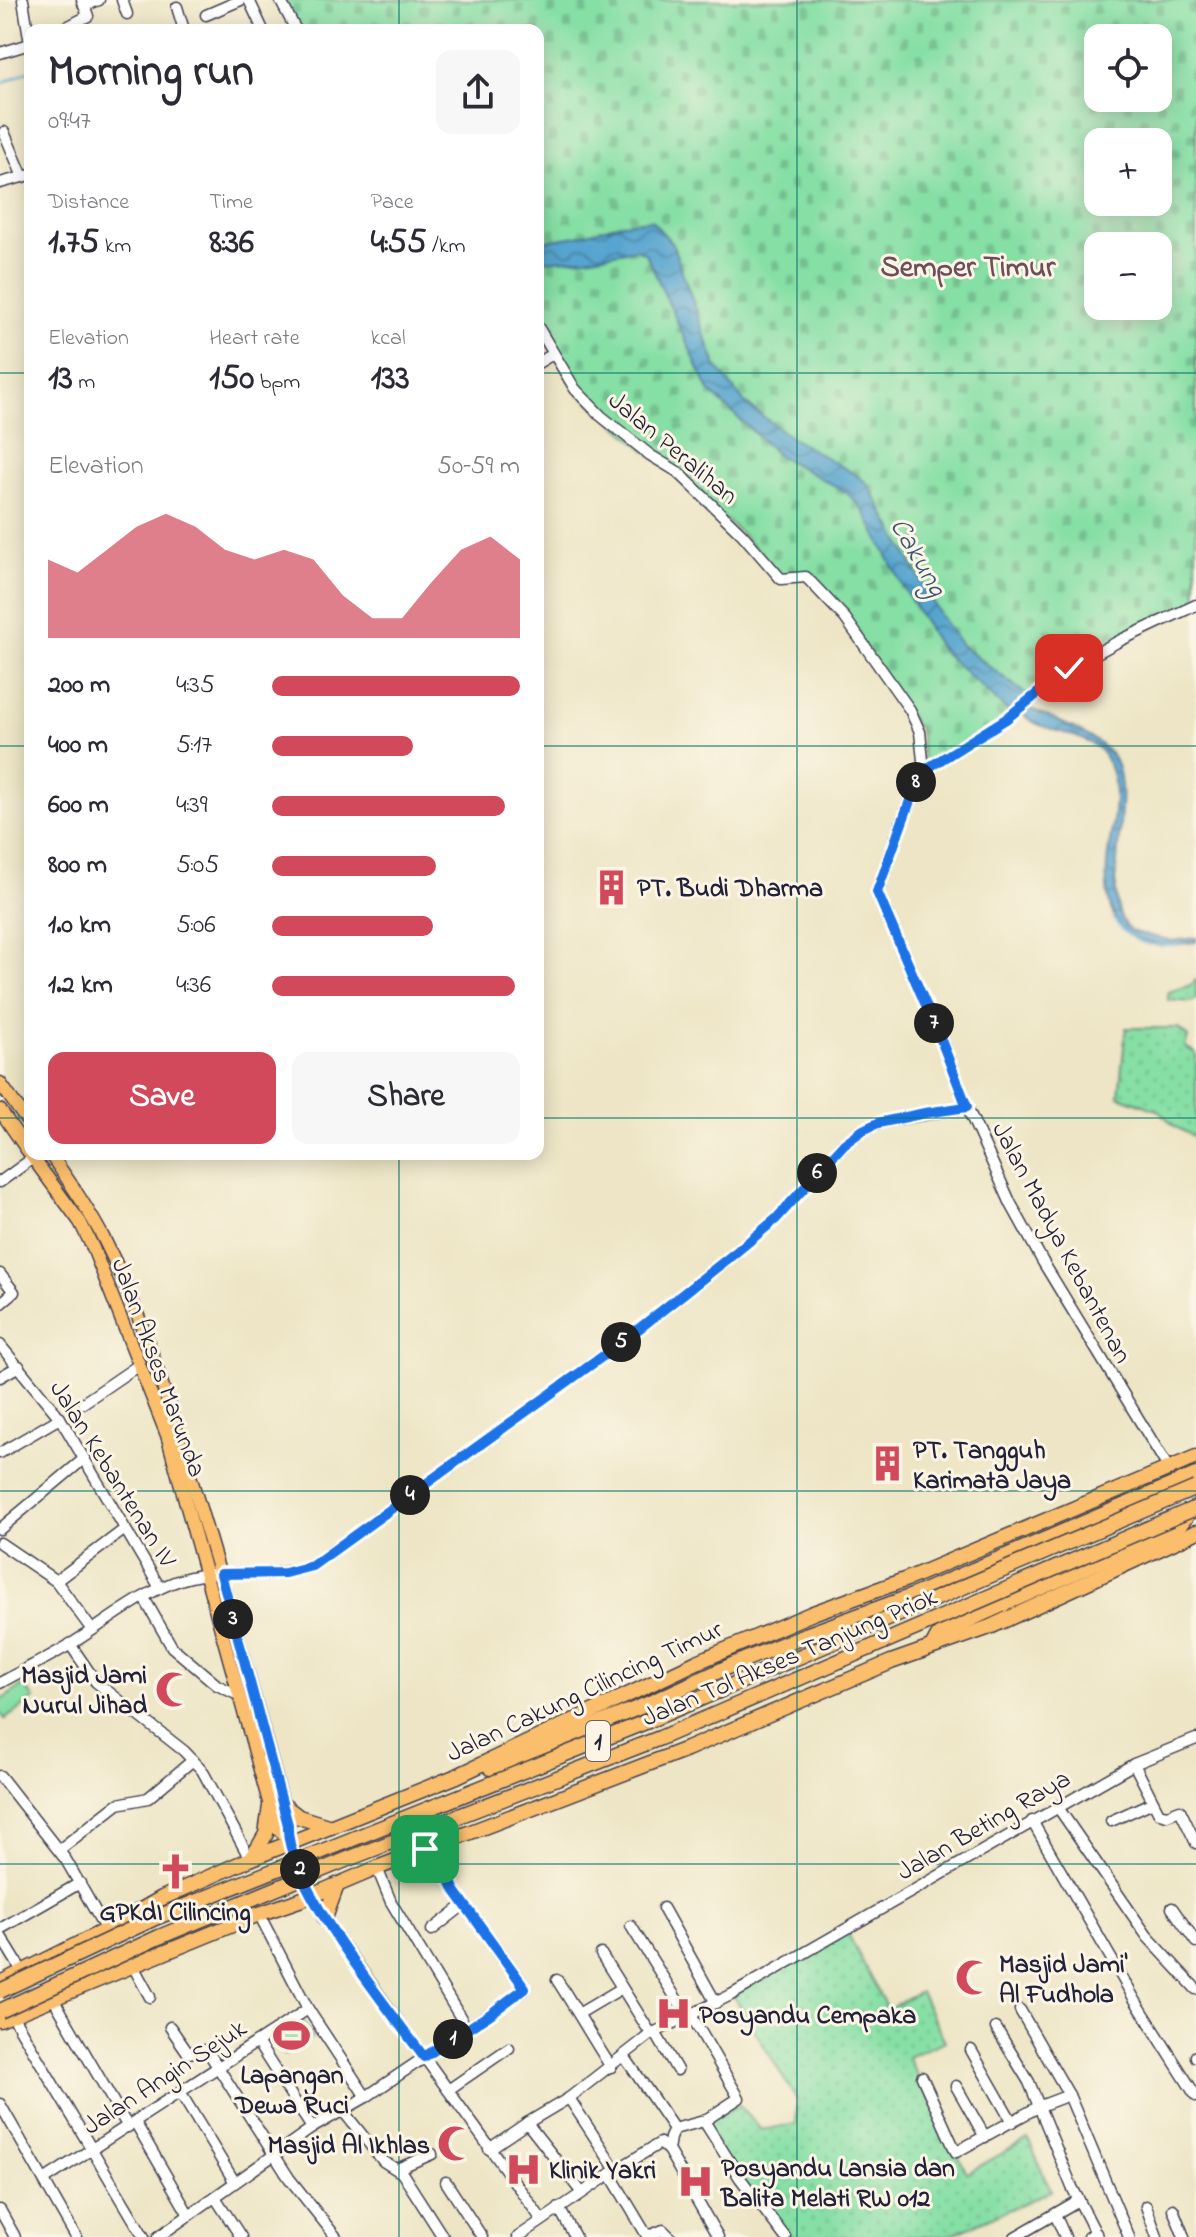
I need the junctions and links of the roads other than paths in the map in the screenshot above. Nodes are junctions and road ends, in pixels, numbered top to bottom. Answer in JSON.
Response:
{"nodes":[{"id":1,"x":23,"y":0,"type":"edge"},
{"id":2,"x":122,"y":0,"type":"edge"},
{"id":3,"x":241,"y":0,"type":"edge"},
{"id":4,"x":249,"y":0,"type":"edge"},
{"id":5,"x":280,"y":0,"type":"edge"},
{"id":6,"x":91,"y":2,"type":"edge"},
{"id":7,"x":177,"y":7,"type":"dead end"},
{"id":8,"x":127,"y":14,"type":"dead end"},
{"id":9,"x":206,"y":15,"type":"dead end"},
{"id":10,"x":27,"y":24,"type":"edge"},
{"id":11,"x":75,"y":24,"type":"edge"},
{"id":12,"x":182,"y":24,"type":"edge"},
{"id":13,"x":260,"y":24,"type":"edge"},
{"id":14,"x":293,"y":24,"type":"edge"},
{"id":15,"x":24,"y":46,"type":"edge"},
{"id":16,"x":0,"y":53,"type":"edge"},
{"id":17,"x":4,"y":132,"type":"dead end"},
{"id":18,"x":24,"y":172,"type":"edge"},
{"id":19,"x":24,"y":177,"type":"edge"},
{"id":20,"x":0,"y":183,"type":"edge"},
{"id":21,"x":544,"y":338,"type":"edge"},
{"id":22,"x":553,"y":354,"type":"junction"},
{"id":23,"x":544,"y":359,"type":"edge"},
{"id":24,"x":1196,"y":605,"type":"edge"},
{"id":25,"x":924,"y":770,"type":"junction"},
{"id":26,"x":0,"y":1083,"type":"edge"},
{"id":27,"x":967,"y":1107,"type":"junction"},
{"id":28,"x":2,"y":1116,"type":"edge"},
{"id":29,"x":24,"y":1117,"type":"edge"},
{"id":30,"x":24,"y":1146,"type":"edge"},
{"id":31,"x":25,"y":1160,"type":"edge"},
{"id":32,"x":35,"y":1160,"type":"edge"},
{"id":33,"x":54,"y":1160,"type":"edge"},
{"id":34,"x":0,"y":1182,"type":"edge"},
{"id":35,"x":0,"y":1274,"type":"edge"},
{"id":36,"x":0,"y":1304,"type":"edge"},
{"id":37,"x":0,"y":1345,"type":"edge"},
{"id":38,"x":140,"y":1364,"type":"junction"},
{"id":39,"x":19,"y":1366,"type":"junction"},
{"id":40,"x":0,"y":1377,"type":"edge"},
{"id":41,"x":83,"y":1403,"type":"dead end"},
{"id":42,"x":60,"y":1418,"type":"junction"},
{"id":43,"x":0,"y":1453,"type":"edge"},
{"id":44,"x":1196,"y":1457,"type":"edge"},
{"id":45,"x":85,"y":1458,"type":"junction"},
{"id":46,"x":1169,"y":1469,"type":"junction"},
{"id":47,"x":1196,"y":1475,"type":"edge"},
{"id":48,"x":1196,"y":1488,"type":"edge"},
{"id":49,"x":1194,"y":1509,"type":"edge"},
{"id":50,"x":0,"y":1529,"type":"edge"},
{"id":51,"x":125,"y":1529,"type":"junction"},
{"id":52,"x":1196,"y":1532,"type":"edge"},
{"id":53,"x":0,"y":1543,"type":"edge"},
{"id":54,"x":205,"y":1574,"type":"junction"},
{"id":55,"x":221,"y":1574,"type":"junction"},
{"id":56,"x":56,"y":1581,"type":"junction"},
{"id":57,"x":160,"y":1588,"type":"junction"},
{"id":58,"x":144,"y":1598,"type":"junction"},
{"id":59,"x":92,"y":1630,"type":"junction"},
{"id":60,"x":70,"y":1644,"type":"junction"},
{"id":61,"x":932,"y":1647,"type":"junction"},
{"id":62,"x":0,"y":1683,"type":"edge"},
{"id":63,"x":238,"y":1695,"type":"junction"},
{"id":64,"x":1196,"y":1739,"type":"edge"},
{"id":65,"x":193,"y":1760,"type":"junction"},
{"id":66,"x":1134,"y":1764,"type":"junction"},
{"id":67,"x":0,"y":1776,"type":"edge"},
{"id":68,"x":457,"y":1776,"type":"junction"},
{"id":69,"x":1153,"y":1802,"type":"junction"},
{"id":70,"x":276,"y":1805,"type":"junction"},
{"id":71,"x":1057,"y":1806,"type":"junction"},
{"id":72,"x":1032,"y":1821,"type":"junction"},
{"id":73,"x":1111,"y":1821,"type":"dead end"},
{"id":74,"x":335,"y":1826,"type":"junction"},
{"id":75,"x":288,"y":1840,"type":"junction"},
{"id":76,"x":1196,"y":1843,"type":"edge"},
{"id":77,"x":425,"y":1849,"type":"junction"},
{"id":78,"x":59,"y":1850,"type":"junction"},
{"id":79,"x":251,"y":1858,"type":"junction"},
{"id":80,"x":377,"y":1868,"type":"junction"},
{"id":81,"x":357,"y":1876,"type":"junction"},
{"id":82,"x":80,"y":1883,"type":"junction"},
{"id":83,"x":332,"y":1887,"type":"junction"},
{"id":84,"x":308,"y":1889,"type":"junction"},
{"id":85,"x":465,"y":1904,"type":"junction"},
{"id":86,"x":663,"y":1908,"type":"dead end"},
{"id":87,"x":1172,"y":1908,"type":"dead end"},
{"id":88,"x":0,"y":1914,"type":"edge"},
{"id":89,"x":259,"y":1914,"type":"junction"},
{"id":90,"x":325,"y":1918,"type":"junction"},
{"id":91,"x":631,"y":1926,"type":"dead end"},
{"id":92,"x":2,"y":1930,"type":"edge"},
{"id":93,"x":106,"y":1930,"type":"junction"},
{"id":94,"x":432,"y":1930,"type":"dead end"},
{"id":95,"x":1195,"y":1940,"type":"edge"},
{"id":96,"x":601,"y":1954,"type":"dead end"},
{"id":97,"x":133,"y":1966,"type":"junction"},
{"id":98,"x":22,"y":1971,"type":"junction"},
{"id":99,"x":557,"y":1980,"type":"dead end"},
{"id":100,"x":0,"y":1983,"type":"edge"},
{"id":101,"x":622,"y":1988,"type":"junction"},
{"id":102,"x":1196,"y":1989,"type":"edge"},
{"id":103,"x":0,"y":1991,"type":"edge"},
{"id":104,"x":150,"y":1997,"type":"dead end"},
{"id":105,"x":53,"y":1998,"type":"junction"},
{"id":106,"x":716,"y":2003,"type":"junction"},
{"id":107,"x":308,"y":2009,"type":"junction"},
{"id":108,"x":1020,"y":2010,"type":"dead end"},
{"id":109,"x":580,"y":2013,"type":"junction"},
{"id":110,"x":4,"y":2015,"type":"edge"},
{"id":111,"x":689,"y":2016,"type":"junction"},
{"id":112,"x":170,"y":2027,"type":"dead end"},
{"id":113,"x":996,"y":2028,"type":"dead end"},
{"id":114,"x":468,"y":2030,"type":"junction"},
{"id":115,"x":653,"y":2033,"type":"junction"},
{"id":116,"x":257,"y":2042,"type":"junction"},
{"id":117,"x":509,"y":2048,"type":"dead end"},
{"id":118,"x":971,"y":2050,"type":"dead end"},
{"id":119,"x":624,"y":2056,"type":"junction"},
{"id":120,"x":424,"y":2057,"type":"junction"},
{"id":121,"x":219,"y":2067,"type":"junction"},
{"id":122,"x":611,"y":2067,"type":"junction"},
{"id":123,"x":677,"y":2070,"type":"dead end"},
{"id":124,"x":922,"y":2077,"type":"dead end"},
{"id":125,"x":956,"y":2086,"type":"dead end"},
{"id":126,"x":448,"y":2090,"type":"junction"},
{"id":127,"x":180,"y":2092,"type":"junction"},
{"id":128,"x":1069,"y":2095,"type":"junction"},
{"id":129,"x":1196,"y":2096,"type":"edge"},
{"id":130,"x":366,"y":2097,"type":"junction"},
{"id":131,"x":569,"y":2098,"type":"junction"},
{"id":132,"x":0,"y":2104,"type":"edge"},
{"id":133,"x":1040,"y":2106,"type":"junction"},
{"id":134,"x":343,"y":2111,"type":"junction"},
{"id":135,"x":3,"y":2119,"type":"edge"},
{"id":136,"x":704,"y":2121,"type":"junction"},
{"id":137,"x":1012,"y":2122,"type":"junction"},
{"id":138,"x":527,"y":2123,"type":"junction"},
{"id":139,"x":131,"y":2124,"type":"junction"},
{"id":140,"x":312,"y":2128,"type":"junction"},
{"id":141,"x":674,"y":2129,"type":"junction"},
{"id":142,"x":985,"y":2137,"type":"junction"},
{"id":143,"x":489,"y":2149,"type":"junction"},
{"id":144,"x":91,"y":2150,"type":"junction"},
{"id":145,"x":668,"y":2150,"type":"junction"},
{"id":146,"x":275,"y":2153,"type":"junction"},
{"id":147,"x":432,"y":2154,"type":"dead end"},
{"id":148,"x":397,"y":2169,"type":"junction"},
{"id":149,"x":613,"y":2172,"type":"junction"},
{"id":150,"x":44,"y":2180,"type":"junction"},
{"id":151,"x":234,"y":2181,"type":"junction"},
{"id":152,"x":446,"y":2182,"type":"dead end"},
{"id":153,"x":582,"y":2193,"type":"junction"},
{"id":154,"x":215,"y":2197,"type":"junction"},
{"id":155,"x":1079,"y":2200,"type":"junction"},
{"id":156,"x":1146,"y":2206,"type":"dead end"},
{"id":157,"x":559,"y":2208,"type":"junction"},
{"id":158,"x":1173,"y":2209,"type":"dead end"},
{"id":159,"x":0,"y":2210,"type":"edge"},
{"id":160,"x":1055,"y":2214,"type":"junction"},
{"id":161,"x":189,"y":2215,"type":"junction"},
{"id":162,"x":542,"y":2220,"type":"junction"},
{"id":163,"x":176,"y":2224,"type":"junction"},
{"id":164,"x":1093,"y":2234,"type":"edge"},
{"id":165,"x":15,"y":2237,"type":"edge"},
{"id":166,"x":76,"y":2237,"type":"edge"},
{"id":167,"x":144,"y":2237,"type":"edge"},
{"id":168,"x":158,"y":2237,"type":"edge"},
{"id":169,"x":184,"y":2237,"type":"edge"},
{"id":170,"x":241,"y":2237,"type":"edge"},
{"id":171,"x":336,"y":2237,"type":"edge"},
{"id":172,"x":443,"y":2237,"type":"edge"},
{"id":173,"x":482,"y":2237,"type":"edge"},
{"id":174,"x":518,"y":2237,"type":"edge"},
{"id":175,"x":575,"y":2237,"type":"edge"},
{"id":176,"x":670,"y":2237,"type":"edge"},
{"id":177,"x":718,"y":2237,"type":"edge"},
{"id":178,"x":785,"y":2237,"type":"edge"},
{"id":179,"x":1015,"y":2237,"type":"edge"},
{"id":180,"x":1065,"y":2237,"type":"edge"},
{"id":181,"x":1129,"y":2237,"type":"edge"},
{"id":182,"x":1157,"y":2237,"type":"edge"},
{"id":183,"x":1184,"y":2237,"type":"edge"}],
"edges":[{"from":1,"to":10,"type":"street"},
{"from":2,"to":8,"type":"street"},
{"from":3,"to":9,"type":"street"},
{"from":4,"to":13,"type":"street"},
{"from":5,"to":14,"type":"street"},
{"from":6,"to":11,"type":"street"},
{"from":7,"to":12,"type":"street"},
{"from":15,"to":16,"type":"street"},
{"from":17,"to":18,"type":"street"},
{"from":19,"to":20,"type":"street"},
{"from":21,"to":22,"type":"street","name":"Jalan Peralihan"},
{"from":22,"to":23,"type":"street"},
{"from":22,"to":25,"type":"street","name":"Jalan Peralihan"},
{"from":24,"to":25,"type":"street"},
{"from":25,"to":27,"type":"street"},
{"from":26,"to":29,"type":"main road"},
{"from":27,"to":46,"type":"street","name":"Jalan Madya Kebantenan"},
{"from":27,"to":55,"type":"street","name":"Jalan Madya Kebantenan"},
{"from":28,"to":30,"type":"main road","name":"Jalan Akses Marunda"},
{"from":31,"to":34,"type":"street"},
{"from":32,"to":38,"type":"main road","name":"Jalan Akses Marunda"},
{"from":33,"to":55,"type":"main road","name":"Jalan Akses Marunda"},
{"from":35,"to":36,"type":"street"},
{"from":37,"to":39,"type":"street","name":"Jalan Kebantenan IV"},
{"from":38,"to":41,"type":"street"},
{"from":38,"to":54,"type":"main road","name":"Jalan Akses Marunda"},
{"from":39,"to":40,"type":"street"},
{"from":39,"to":42,"type":"street","name":"Jalan Kebantenan IV"},
{"from":42,"to":43,"type":"street"},
{"from":42,"to":45,"type":"street","name":"Jalan Kebantenan IV"},
{"from":44,"to":46,"type":"highway","name":"Jalan Cakung Cilincing Timur"},
{"from":45,"to":50,"type":"street"},
{"from":45,"to":51,"type":"street","name":"Jalan Kebantenan IV"},
{"from":46,"to":68,"type":"highway","name":"Jalan Cakung Cilincing Timur"},
{"from":47,"to":68,"type":"highway"},
{"from":48,"to":103,"type":"highway","name":"Jalan Tol Akses Tanjung Priok","number":"1","bridge":true},
{"from":49,"to":61,"type":"highway"},
{"from":49,"to":110,"type":"highway","name":"Jalan Tol Akses Tanjung Priok","number":"1","bridge":true},
{"from":51,"to":56,"type":"street"},
{"from":51,"to":57,"type":"street","name":"Jalan Kebantenan IV"},
{"from":52,"to":61,"type":"highway"},
{"from":53,"to":56,"type":"street"},
{"from":54,"to":55,"type":"street","name":"Jalan Madya Kebantenan"},
{"from":54,"to":57,"type":"street","name":"Jalan Madya Kebantenan"},
{"from":54,"to":63,"type":"main road","name":"Jalan Akses Marunda"},
{"from":55,"to":70,"type":"main road","name":"Jalan Akses Marunda"},
{"from":56,"to":59,"type":"street"},
{"from":57,"to":58,"type":"street","name":"Jalan Madya Kebantenan"},
{"from":58,"to":59,"type":"street","name":"Jalan Madya Kebantenan"},
{"from":58,"to":63,"type":"street"},
{"from":59,"to":60,"type":"street","name":"Jalan Madya Kebantenan"},
{"from":60,"to":62,"type":"street","name":"Jalan Madya Kebantenan"},
{"from":60,"to":65,"type":"street"},
{"from":61,"to":77,"type":"highway"},
{"from":63,"to":70,"type":"main road","name":"Jalan Akses Marunda"},
{"from":64,"to":66,"type":"street","name":"Jalan Beting Raya"},
{"from":65,"to":78,"type":"street"},
{"from":65,"to":79,"type":"street"},
{"from":66,"to":69,"type":"street"},
{"from":66,"to":71,"type":"street","name":"Jalan Beting Raya"},
{"from":67,"to":78,"type":"street"},
{"from":68,"to":74,"type":"highway","name":"Jalan Cakung Cilincing Timur"},
{"from":69,"to":73,"type":"street"},
{"from":69,"to":76,"type":"street"},
{"from":70,"to":74,"type":"highway"},
{"from":70,"to":75,"type":"main road","name":"Jalan Akses Marunda"},
{"from":70,"to":79,"type":"highway"},
{"from":71,"to":72,"type":"street","name":"Jalan Beting Raya"},
{"from":71,"to":102,"type":"street"},
{"from":72,"to":106,"type":"street","name":"Jalan Beting Raya"},
{"from":72,"to":129,"type":"street"},
{"from":74,"to":75,"type":"highway","name":"Jalan Cakung Cilincing Timur"},
{"from":74,"to":81,"type":"highway"},
{"from":75,"to":79,"type":"highway","name":"Jalan Cakung Cilincing Timur"},
{"from":75,"to":84,"type":"main road","name":"Jalan Akses Marunda"},
{"from":77,"to":80,"type":"highway"},
{"from":77,"to":85,"type":"street"},
{"from":78,"to":82,"type":"street"},
{"from":79,"to":93,"type":"highway","name":"Jalan Cakung Cilincing Timur"},
{"from":80,"to":81,"type":"highway"},
{"from":80,"to":114,"type":"street"},
{"from":81,"to":83,"type":"highway"},
{"from":82,"to":92,"type":"street"},
{"from":82,"to":93,"type":"street"},
{"from":83,"to":84,"type":"highway"},
{"from":83,"to":90,"type":"highway"},
{"from":84,"to":89,"type":"highway"},
{"from":84,"to":90,"type":"street"},
{"from":85,"to":94,"type":"street"},
{"from":85,"to":114,"type":"street"},
{"from":86,"to":106,"type":"street"},
{"from":87,"to":95,"type":"street"},
{"from":88,"to":92,"type":"street"},
{"from":89,"to":97,"type":"highway"},
{"from":89,"to":107,"type":"street"},
{"from":90,"to":120,"type":"street"},
{"from":91,"to":111,"type":"street"},
{"from":92,"to":98,"type":"street"},
{"from":93,"to":98,"type":"highway","name":"Jalan Cakung Cilincing Timur"},
{"from":96,"to":101,"type":"street"},
{"from":97,"to":104,"type":"street"},
{"from":97,"to":105,"type":"highway"},
{"from":98,"to":100,"type":"highway","name":"Jalan Cakung Cilincing Timur"},
{"from":99,"to":109,"type":"street"},
{"from":101,"to":109,"type":"street"},
{"from":101,"to":115,"type":"street"},
{"from":105,"to":110,"type":"highway"},
{"from":105,"to":139,"type":"street"},
{"from":106,"to":111,"type":"street","name":"Jalan Beting Raya"},
{"from":107,"to":116,"type":"street","name":"Jalan Angin Sejuk"},
{"from":107,"to":130,"type":"street"},
{"from":108,"to":128,"type":"street"},
{"from":109,"to":122,"type":"street"},
{"from":110,"to":144,"type":"street"},
{"from":111,"to":115,"type":"street","name":"Jalan Beting Raya"},
{"from":111,"to":136,"type":"street"},
{"from":112,"to":121,"type":"street"},
{"from":113,"to":133,"type":"street"},
{"from":114,"to":120,"type":"street"},
{"from":115,"to":119,"type":"street","name":"Jalan Beting Raya"},
{"from":115,"to":123,"type":"street"},
{"from":116,"to":121,"type":"street","name":"Jalan Angin Sejuk"},
{"from":116,"to":140,"type":"street"},
{"from":117,"to":126,"type":"street"},
{"from":118,"to":137,"type":"street"},
{"from":119,"to":122,"type":"street","name":"Jalan Beting Raya"},
{"from":119,"to":141,"type":"street"},
{"from":120,"to":126,"type":"street"},
{"from":120,"to":130,"type":"street"},
{"from":121,"to":127,"type":"street","name":"Jalan Angin Sejuk"},
{"from":121,"to":146,"type":"street"},
{"from":122,"to":131,"type":"street","name":"Jalan Beting Raya"},
{"from":124,"to":142,"type":"street"},
{"from":125,"to":142,"type":"street"},
{"from":126,"to":143,"type":"street"},
{"from":127,"to":139,"type":"street","name":"Jalan Angin Sejuk"},
{"from":127,"to":151,"type":"street"},
{"from":128,"to":133,"type":"street"},
{"from":128,"to":181,"type":"street"},
{"from":130,"to":134,"type":"street"},
{"from":131,"to":138,"type":"street","name":"Jalan Beting Raya"},
{"from":131,"to":149,"type":"street"},
{"from":132,"to":135,"type":"street"},
{"from":133,"to":137,"type":"street"},
{"from":133,"to":155,"type":"street"},
{"from":134,"to":140,"type":"street"},
{"from":134,"to":148,"type":"street"},
{"from":135,"to":150,"type":"street"},
{"from":136,"to":141,"type":"street"},
{"from":136,"to":178,"type":"street"},
{"from":137,"to":142,"type":"street"},
{"from":138,"to":143,"type":"street","name":"Jalan Beting Raya"},
{"from":138,"to":153,"type":"street"},
{"from":139,"to":144,"type":"street","name":"Jalan Angin Sejuk"},
{"from":139,"to":161,"type":"street"},
{"from":140,"to":146,"type":"street"},
{"from":141,"to":145,"type":"street"},
{"from":143,"to":162,"type":"street"},
{"from":144,"to":150,"type":"street","name":"Jalan Angin Sejuk"},
{"from":144,"to":167,"type":"street"},
{"from":145,"to":149,"type":"street"},
{"from":145,"to":177,"type":"street"},
{"from":146,"to":151,"type":"street"},
{"from":146,"to":171,"type":"street"},
{"from":147,"to":148,"type":"street"},
{"from":148,"to":172,"type":"street"},
{"from":149,"to":153,"type":"street"},
{"from":149,"to":176,"type":"street"},
{"from":150,"to":166,"type":"street"},
{"from":151,"to":154,"type":"street"},
{"from":152,"to":173,"type":"street"},
{"from":153,"to":157,"type":"street"},
{"from":154,"to":161,"type":"street"},
{"from":154,"to":170,"type":"street"},
{"from":155,"to":160,"type":"street"},
{"from":155,"to":164,"type":"street"},
{"from":156,"to":182,"type":"street"},
{"from":157,"to":162,"type":"street"},
{"from":157,"to":175,"type":"street"},
{"from":158,"to":183,"type":"street"},
{"from":159,"to":165,"type":"street"},
{"from":160,"to":179,"type":"street"},
{"from":160,"to":180,"type":"street"},
{"from":161,"to":163,"type":"street"},
{"from":162,"to":174,"type":"street"},
{"from":163,"to":168,"type":"street"},
{"from":163,"to":169,"type":"street"}]}
